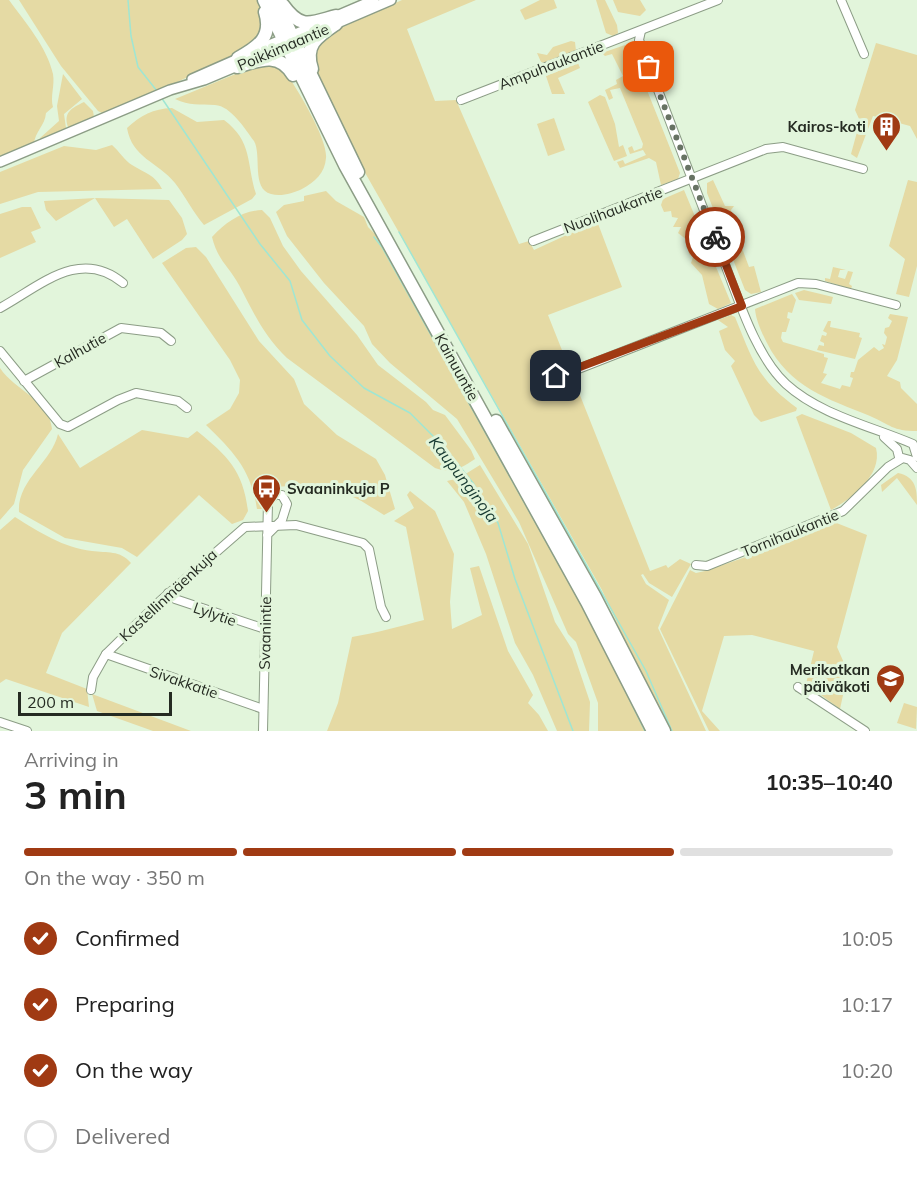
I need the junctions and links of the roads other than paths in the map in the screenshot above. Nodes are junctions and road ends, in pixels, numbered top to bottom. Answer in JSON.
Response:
{"nodes":[{"id":1,"x":263,"y":0,"type":"edge"},
{"id":2,"x":278,"y":0,"type":"edge"},
{"id":3,"x":374,"y":0,"type":"edge"},
{"id":4,"x":391,"y":0,"type":"edge"},
{"id":5,"x":718,"y":0,"type":"edge"},
{"id":6,"x":841,"y":0,"type":"edge"},
{"id":7,"x":336,"y":20,"type":"junction"},
{"id":8,"x":641,"y":31,"type":"junction"},
{"id":9,"x":288,"y":41,"type":"junction"},
{"id":10,"x":864,"y":54,"type":"dead end"},
{"id":11,"x":237,"y":62,"type":"junction"},
{"id":12,"x":461,"y":100,"type":"dead end"},
{"id":13,"x":312,"y":103,"type":"junction"},
{"id":14,"x":328,"y":113,"type":"junction"},
{"id":15,"x":0,"y":162,"type":"edge"},
{"id":16,"x":863,"y":169,"type":"dead end"},
{"id":17,"x":692,"y":179,"type":"junction"},
{"id":18,"x":533,"y":241,"type":"dead end"},
{"id":19,"x":123,"y":283,"type":"dead end"},
{"id":20,"x":896,"y":305,"type":"dead end"},
{"id":21,"x":742,"y":306,"type":"junction"},
{"id":22,"x":0,"y":308,"type":"edge"},
{"id":23,"x":171,"y":341,"type":"dead end"},
{"id":24,"x":0,"y":351,"type":"edge"},
{"id":25,"x":568,"y":373,"type":"dead end"},
{"id":26,"x":24,"y":381,"type":"junction"},
{"id":27,"x":187,"y":408,"type":"dead end"},
{"id":28,"x":878,"y":433,"type":"junction"},
{"id":29,"x":910,"y":452,"type":"edge"},
{"id":30,"x":917,"y":468,"type":"edge"},
{"id":31,"x":267,"y":525,"type":"junction"},
{"id":32,"x":276,"y":525,"type":"junction"},
{"id":33,"x":267,"y":535,"type":"junction"},
{"id":34,"x":696,"y":565,"type":"dead end"},
{"id":35,"x":168,"y":594,"type":"junction"},
{"id":36,"x":386,"y":617,"type":"dead end"},
{"id":37,"x":265,"y":629,"type":"junction"},
{"id":38,"x":106,"y":654,"type":"junction"},
{"id":39,"x":798,"y":687,"type":"dead end"},
{"id":40,"x":91,"y":690,"type":"dead end"},
{"id":41,"x":263,"y":709,"type":"junction"},
{"id":42,"x":0,"y":722,"type":"edge"},
{"id":43,"x":27,"y":731,"type":"edge"},
{"id":44,"x":263,"y":731,"type":"edge"},
{"id":45,"x":653,"y":731,"type":"edge"},
{"id":46,"x":664,"y":731,"type":"edge"},
{"id":47,"x":865,"y":731,"type":"edge"}],
"edges":[{"from":1,"to":9,"type":"highway","name":"Kainuuntie"},
{"from":1,"to":11,"type":"highway"},
{"from":2,"to":7,"type":"highway"},
{"from":2,"to":9,"type":"highway","name":"Kainuuntie"},
{"from":3,"to":7,"type":"main road","name":"Poikkimaantie"},
{"from":4,"to":7,"type":"main road","name":"Poikkimaantie"},
{"from":5,"to":8,"type":"street","name":"Ampuhaukantie"},
{"from":6,"to":10,"type":"street"},
{"from":7,"to":9,"type":"main road","name":"Poikkimaantie"},
{"from":7,"to":14,"type":"highway"},
{"from":8,"to":12,"type":"street","name":"Ampuhaukantie"},
{"from":8,"to":17,"type":"street"},
{"from":9,"to":11,"type":"main road","name":"Poikkimaantie"},
{"from":9,"to":13,"type":"highway","name":"Kainuuntie"},
{"from":9,"to":14,"type":"highway","name":"Kainuuntie"},
{"from":11,"to":13,"type":"highway"},
{"from":11,"to":15,"type":"main road","name":"Poikkimaantie"},
{"from":13,"to":45,"type":"highway","name":"Kainuuntie"},
{"from":14,"to":46,"type":"highway","name":"Kainuuntie"},
{"from":16,"to":17,"type":"street","name":"Nuolihaukantie"},
{"from":17,"to":18,"type":"street","name":"Nuolihaukantie"},
{"from":17,"to":21,"type":"street"},
{"from":19,"to":22,"type":"street"},
{"from":20,"to":21,"type":"street"},
{"from":21,"to":25,"type":"street"},
{"from":21,"to":28,"type":"street"},
{"from":23,"to":26,"type":"street","name":"Kalhutie"},
{"from":24,"to":26,"type":"street"},
{"from":26,"to":27,"type":"street"},
{"from":28,"to":29,"type":"street"},
{"from":28,"to":29,"type":"street"},
{"from":29,"to":30,"type":"street"},
{"from":29,"to":34,"type":"street","name":"Tornihaukantie"},
{"from":31,"to":32,"type":"street","name":"Kastellinmäenkuja"},
{"from":31,"to":32,"type":"street","name":"Svaanintie"},
{"from":31,"to":33,"type":"street","name":"Svaanintie"},
{"from":31,"to":35,"type":"street","name":"Kastellinmäenkuja"},
{"from":32,"to":33,"type":"street","name":"Svaanintie"},
{"from":32,"to":36,"type":"street","name":"Kastellinmäenkuja"},
{"from":33,"to":37,"type":"street","name":"Svaanintie"},
{"from":35,"to":37,"type":"street","name":"Lylytie"},
{"from":35,"to":38,"type":"street","name":"Kastellinmäenkuja"},
{"from":37,"to":41,"type":"street","name":"Svaanintie"},
{"from":38,"to":40,"type":"street","name":"Kastellinmäenkuja"},
{"from":38,"to":41,"type":"street","name":"Sivakkatie"},
{"from":39,"to":47,"type":"street"},
{"from":41,"to":44,"type":"street","name":"Svaanintie"},
{"from":42,"to":43,"type":"street"}]}
